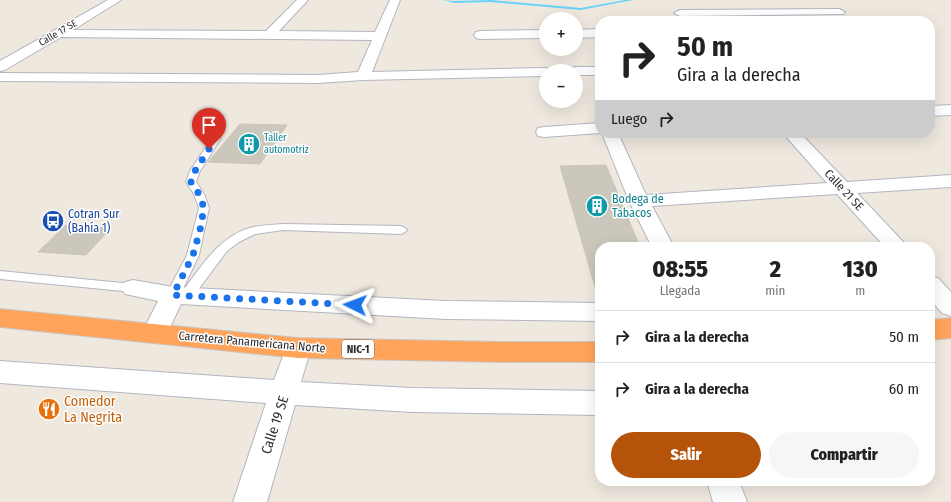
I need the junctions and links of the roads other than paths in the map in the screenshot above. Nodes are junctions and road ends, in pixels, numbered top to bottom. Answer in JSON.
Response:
{"nodes":[{"id":1,"x":116,"y":0,"type":"edge"},
{"id":2,"x":303,"y":0,"type":"edge"},
{"id":3,"x":395,"y":0,"type":"edge"},
{"id":4,"x":759,"y":0,"type":"edge"},
{"id":5,"x":762,"y":12,"type":"junction"},
{"id":6,"x":840,"y":12,"type":"dead end"},
{"id":7,"x":684,"y":16,"type":"edge"},
{"id":8,"x":59,"y":33,"type":"junction"},
{"id":9,"x":595,"y":33,"type":"edge"},
{"id":10,"x":270,"y":34,"type":"junction"},
{"id":11,"x":539,"y":34,"type":"edge"},
{"id":12,"x":583,"y":34,"type":"edge"},
{"id":13,"x":480,"y":35,"type":"dead end"},
{"id":14,"x":379,"y":36,"type":"junction"},
{"id":15,"x":0,"y":67,"type":"edge"},
{"id":16,"x":583,"y":71,"type":"edge"},
{"id":17,"x":595,"y":71,"type":"edge"},
{"id":18,"x":539,"y":72,"type":"edge"},
{"id":19,"x":363,"y":76,"type":"junction"},
{"id":20,"x":0,"y":77,"type":"edge"},
{"id":21,"x":951,"y":110,"type":"edge"},
{"id":22,"x":935,"y":111,"type":"edge"},
{"id":23,"x":595,"y":128,"type":"edge"},
{"id":24,"x":544,"y":132,"type":"dead end"},
{"id":25,"x":216,"y":138,"type":"dead end"},
{"id":26,"x":612,"y":138,"type":"edge"},
{"id":27,"x":796,"y":138,"type":"edge"},
{"id":28,"x":951,"y":181,"type":"edge"},
{"id":29,"x":842,"y":187,"type":"junction"},
{"id":30,"x":639,"y":201,"type":"junction"},
{"id":31,"x":401,"y":230,"type":"dead end"},
{"id":32,"x":660,"y":242,"type":"edge"},
{"id":33,"x":892,"y":242,"type":"edge"},
{"id":34,"x":0,"y":275,"type":"edge"},
{"id":35,"x":936,"y":285,"type":"edge"},
{"id":36,"x":133,"y":288,"type":"joint"},
{"id":37,"x":180,"y":295,"type":"junction"},
{"id":38,"x":951,"y":307,"type":"edge"},
{"id":39,"x":595,"y":312,"type":"edge"},
{"id":40,"x":0,"y":318,"type":"edge"},
{"id":41,"x":951,"y":328,"type":"edge"},
{"id":42,"x":935,"y":330,"type":"edge"},
{"id":43,"x":155,"y":333,"type":"junction"},
{"id":44,"x":298,"y":348,"type":"junction"},
{"id":45,"x":595,"y":352,"type":"edge"},
{"id":46,"x":0,"y":372,"type":"edge"},
{"id":47,"x":285,"y":393,"type":"junction"},
{"id":48,"x":595,"y":403,"type":"edge"},
{"id":49,"x":725,"y":486,"type":"edge"},
{"id":50,"x":250,"y":502,"type":"edge"},
{"id":51,"x":730,"y":502,"type":"edge"}],
"edges":[{"from":1,"to":8,"type":"street","name":"Calle 17 SE"},
{"from":2,"to":10,"type":"street"},
{"from":3,"to":14,"type":"street"},
{"from":4,"to":5,"type":"street"},
{"from":5,"to":6,"type":"street"},
{"from":5,"to":7,"type":"street"},
{"from":8,"to":10,"type":"street"},
{"from":8,"to":15,"type":"street","name":"Calle 17 SE"},
{"from":9,"to":12,"type":"street"},
{"from":10,"to":14,"type":"street"},
{"from":11,"to":13,"type":"street"},
{"from":14,"to":19,"type":"street"},
{"from":16,"to":17,"type":"street"},
{"from":18,"to":19,"type":"street"},
{"from":19,"to":20,"type":"street"},
{"from":21,"to":22,"type":"street"},
{"from":23,"to":24,"type":"street"},
{"from":25,"to":37,"type":"lane"},
{"from":26,"to":30,"type":"street"},
{"from":27,"to":29,"type":"street","name":"Calle 21 SE"},
{"from":28,"to":29,"type":"street"},
{"from":29,"to":30,"type":"street"},
{"from":29,"to":33,"type":"street","name":"Calle 21 SE"},
{"from":30,"to":32,"type":"street"},
{"from":31,"to":37,"type":"lane"},
{"from":34,"to":36,"type":"lane"},
{"from":35,"to":38,"type":"street"},
{"from":36,"to":37,"type":"street"},
{"from":37,"to":39,"type":"street"},
{"from":37,"to":43,"type":"street"},
{"from":40,"to":43,"type":"highway","name":"Carretera Panamericana Norte","number":"NIC-1"},
{"from":41,"to":42,"type":"highway"},
{"from":43,"to":44,"type":"highway","name":"Carretera Panamericana Norte","number":"NIC-1"},
{"from":44,"to":45,"type":"highway","name":"Carretera Panamericana Norte","number":"NIC-1"},
{"from":44,"to":47,"type":"street","name":"Calle 19 SE"},
{"from":46,"to":47,"type":"street"},
{"from":47,"to":48,"type":"street"},
{"from":47,"to":50,"type":"street","name":"Calle 19 SE"},
{"from":49,"to":51,"type":"street"}]}
